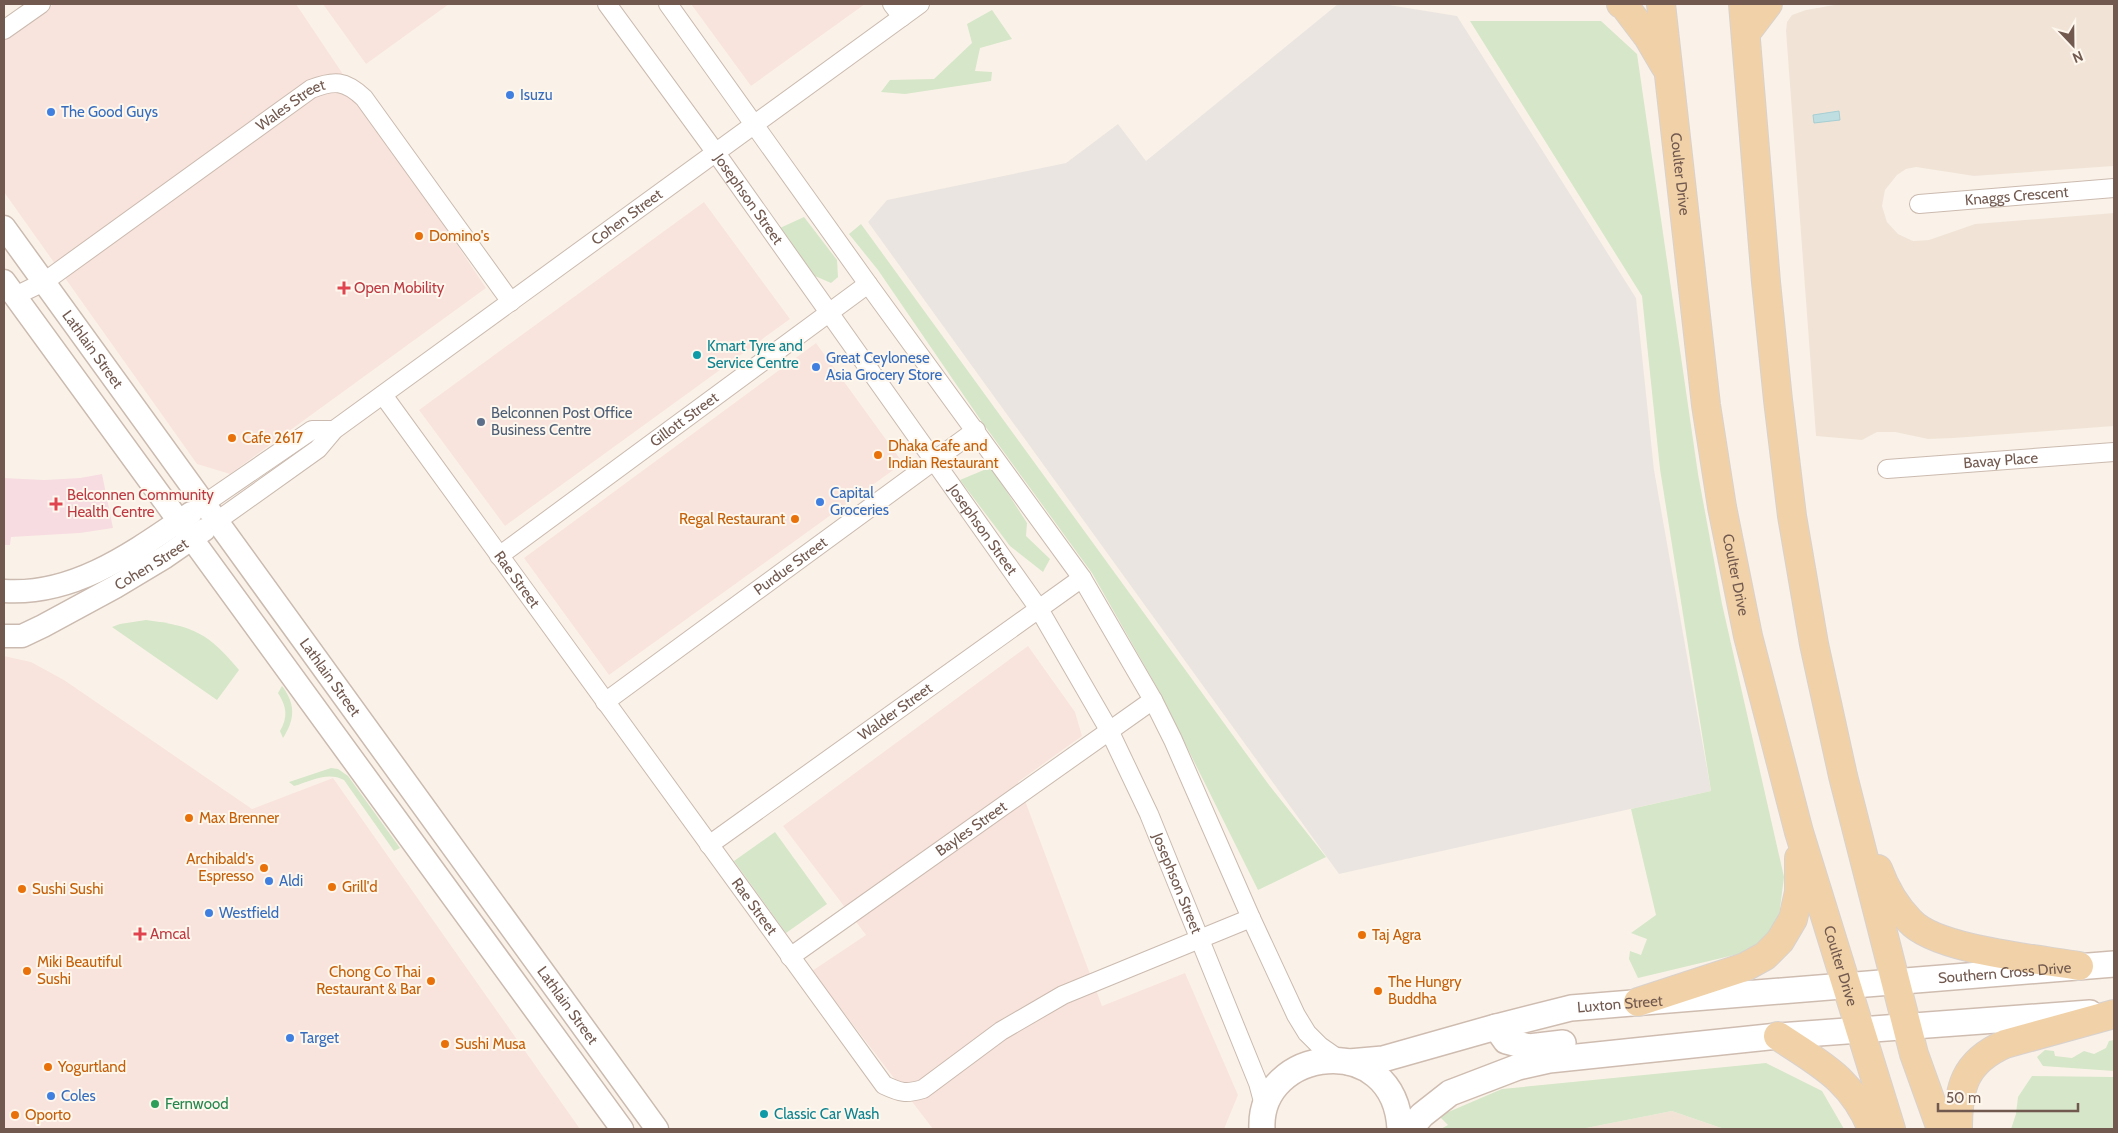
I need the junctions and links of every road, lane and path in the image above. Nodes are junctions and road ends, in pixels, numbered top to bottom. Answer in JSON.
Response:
{"nodes":[{"id":1,"x":41,"y":4,"type":"edge"},
{"id":2,"x":607,"y":4,"type":"edge"},
{"id":3,"x":668,"y":4,"type":"edge"},
{"id":4,"x":920,"y":4,"type":"edge"},
{"id":5,"x":1621,"y":4,"type":"edge"},
{"id":6,"x":1661,"y":4,"type":"edge"},
{"id":7,"x":1743,"y":4,"type":"edge"},
{"id":8,"x":1768,"y":4,"type":"edge"},
{"id":9,"x":897,"y":10,"type":"edge"},
{"id":10,"x":4,"y":30,"type":"edge"},
{"id":11,"x":1746,"y":33,"type":"junction"},
{"id":12,"x":1669,"y":74,"type":"junction"},
{"id":13,"x":755,"y":124,"type":"junction"},
{"id":14,"x":716,"y":153,"type":"junction"},
{"id":15,"x":2114,"y":188,"type":"edge"},
{"id":16,"x":1919,"y":204,"type":"dead end"},
{"id":17,"x":4,"y":227,"type":"edge"},
{"id":18,"x":44,"y":282,"type":"junction"},
{"id":19,"x":868,"y":284,"type":"junction"},
{"id":20,"x":9,"y":288,"type":"edge"},
{"id":21,"x":511,"y":302,"type":"junction"},
{"id":22,"x":829,"y":312,"type":"junction"},
{"id":23,"x":383,"y":395,"type":"junction"},
{"id":24,"x":976,"y":430,"type":"junction"},
{"id":25,"x":2114,"y":452,"type":"edge"},
{"id":26,"x":934,"y":461,"type":"junction"},
{"id":27,"x":1887,"y":469,"type":"dead end"},
{"id":28,"x":211,"y":512,"type":"junction"},
{"id":29,"x":185,"y":530,"type":"junction"},
{"id":30,"x":500,"y":556,"type":"junction"},
{"id":31,"x":1082,"y":578,"type":"junction"},
{"id":32,"x":4,"y":591,"type":"edge"},
{"id":33,"x":1039,"y":609,"type":"junction"},
{"id":34,"x":4,"y":636,"type":"edge"},
{"id":35,"x":1153,"y":700,"type":"junction"},
{"id":36,"x":605,"y":702,"type":"junction"},
{"id":37,"x":1110,"y":730,"type":"junction"},
{"id":38,"x":1843,"y":776,"type":"junction"},
{"id":39,"x":1799,"y":832,"type":"junction"},
{"id":40,"x":709,"y":845,"type":"junction"},
{"id":41,"x":1251,"y":918,"type":"junction"},
{"id":42,"x":1199,"y":938,"type":"junction"},
{"id":43,"x":790,"y":957,"type":"junction"},
{"id":44,"x":2114,"y":964,"type":"edge"},
{"id":45,"x":2079,"y":966,"type":"junction"},
{"id":46,"x":1895,"y":981,"type":"junction"},
{"id":47,"x":1845,"y":984,"type":"junction"},
{"id":48,"x":1638,"y":1002,"type":"junction"},
{"id":49,"x":2114,"y":1013,"type":"edge"},
{"id":50,"x":1496,"y":1027,"type":"junction"},
{"id":51,"x":1907,"y":1027,"type":"junction"},
{"id":52,"x":1860,"y":1030,"type":"junction"},
{"id":53,"x":1778,"y":1036,"type":"junction"},
{"id":54,"x":1648,"y":1050,"type":"junction"},
{"id":55,"x":1344,"y":1061,"type":"junction"},
{"id":56,"x":1262,"y":1120,"type":"edge"},
{"id":57,"x":622,"y":1129,"type":"edge"},
{"id":58,"x":657,"y":1129,"type":"edge"},
{"id":59,"x":1400,"y":1129,"type":"edge"},
{"id":60,"x":1410,"y":1129,"type":"edge"},
{"id":61,"x":1872,"y":1129,"type":"edge"},
{"id":62,"x":1892,"y":1129,"type":"edge"},
{"id":63,"x":1941,"y":1129,"type":"edge"},
{"id":64,"x":1958,"y":1129,"type":"edge"}],
"edges":[{"from":1,"to":10,"type":"street"},
{"from":2,"to":14,"type":"street","name":"Josephson Street"},
{"from":3,"to":13,"type":"street"},
{"from":4,"to":9,"type":"street","name":"Cohen Street"},
{"from":5,"to":12,"type":"main road"},
{"from":6,"to":12,"type":"main road","name":"Coulter Drive"},
{"from":7,"to":11,"type":"main road"},
{"from":8,"to":11,"type":"main road"},
{"from":9,"to":13,"type":"street","name":"Cohen Street"},
{"from":11,"to":38,"type":"main road"},
{"from":12,"to":39,"type":"main road","name":"Coulter Drive"},
{"from":13,"to":14,"type":"street","name":"Cohen Street"},
{"from":13,"to":19,"type":"street"},
{"from":14,"to":21,"type":"street","name":"Cohen Street"},
{"from":14,"to":22,"type":"street","name":"Josephson Street"},
{"from":15,"to":16,"type":"street","name":"Knaggs Crescent"},
{"from":17,"to":18,"type":"street","name":"Lathlain Street"},
{"from":18,"to":20,"type":"street","name":"Wales Street"},
{"from":18,"to":21,"type":"street","name":"Wales Street"},
{"from":18,"to":28,"type":"street","name":"Lathlain Street"},
{"from":19,"to":22,"type":"street","name":"Gillott Street"},
{"from":19,"to":24,"type":"street"},
{"from":20,"to":29,"type":"street","name":"Lathlain Street"},
{"from":21,"to":23,"type":"street","name":"Cohen Street"},
{"from":22,"to":26,"type":"street","name":"Josephson Street"},
{"from":22,"to":30,"type":"street","name":"Gillott Street"},
{"from":23,"to":28,"type":"street","name":"Cohen Street"},
{"from":23,"to":30,"type":"street","name":"Rae Street"},
{"from":24,"to":26,"type":"street","name":"Purdue Street"},
{"from":24,"to":31,"type":"street"},
{"from":25,"to":27,"type":"street","name":"Bavay Place"},
{"from":26,"to":33,"type":"street","name":"Josephson Street"},
{"from":26,"to":36,"type":"street","name":"Purdue Street"},
{"from":28,"to":29,"type":"street","name":"Cohen Street"},
{"from":28,"to":58,"type":"street","name":"Lathlain Street"},
{"from":29,"to":32,"type":"street","name":"Cohen Street"},
{"from":29,"to":34,"type":"street","name":"Cohen Street"},
{"from":29,"to":57,"type":"street","name":"Lathlain Street"},
{"from":30,"to":36,"type":"street","name":"Rae Street"},
{"from":31,"to":33,"type":"street","name":"Walder Street"},
{"from":31,"to":35,"type":"street"},
{"from":33,"to":37,"type":"street","name":"Josephson Street"},
{"from":33,"to":40,"type":"street","name":"Walder Street"},
{"from":35,"to":37,"type":"street","name":"Bayles Street"},
{"from":35,"to":41,"type":"street"},
{"from":36,"to":40,"type":"street","name":"Rae Street"},
{"from":37,"to":42,"type":"street","name":"Josephson Street"},
{"from":37,"to":43,"type":"street","name":"Bayles Street"},
{"from":38,"to":45,"type":"main road"},
{"from":38,"to":46,"type":"main road"},
{"from":39,"to":47,"type":"main road","name":"Coulter Drive"},
{"from":39,"to":48,"type":"main road"},
{"from":40,"to":43,"type":"street","name":"Rae Street"},
{"from":41,"to":42,"type":"street","name":"Rae Street"},
{"from":41,"to":55,"type":"street"},
{"from":42,"to":43,"type":"street","name":"Rae Street"},
{"from":42,"to":56,"type":"street","name":"Josephson Street"},
{"from":44,"to":45,"type":"main road","name":"Southern Cross Drive"},
{"from":45,"to":46,"type":"main road","name":"Southern Cross Drive"},
{"from":46,"to":47,"type":"main road","name":"Luxton Street"},
{"from":46,"to":51,"type":"main road"},
{"from":47,"to":48,"type":"main road","name":"Luxton Street"},
{"from":47,"to":52,"type":"main road","name":"Coulter Drive"},
{"from":48,"to":50,"type":"main road","name":"Luxton Street"},
{"from":49,"to":51,"type":"main road"},
{"from":49,"to":64,"type":"main road"},
{"from":50,"to":54,"type":"main road"},
{"from":50,"to":55,"type":"main road","name":"Luxton Street"},
{"from":51,"to":52,"type":"main road"},
{"from":51,"to":63,"type":"main road"},
{"from":52,"to":53,"type":"main road"},
{"from":52,"to":62,"type":"main road","name":"Coulter Drive"},
{"from":53,"to":54,"type":"main road"},
{"from":53,"to":61,"type":"main road"},
{"from":54,"to":60,"type":"main road"},
{"from":55,"to":56,"type":"main road","name":"Luxton Street"},
{"from":55,"to":59,"type":"main road"}]}
